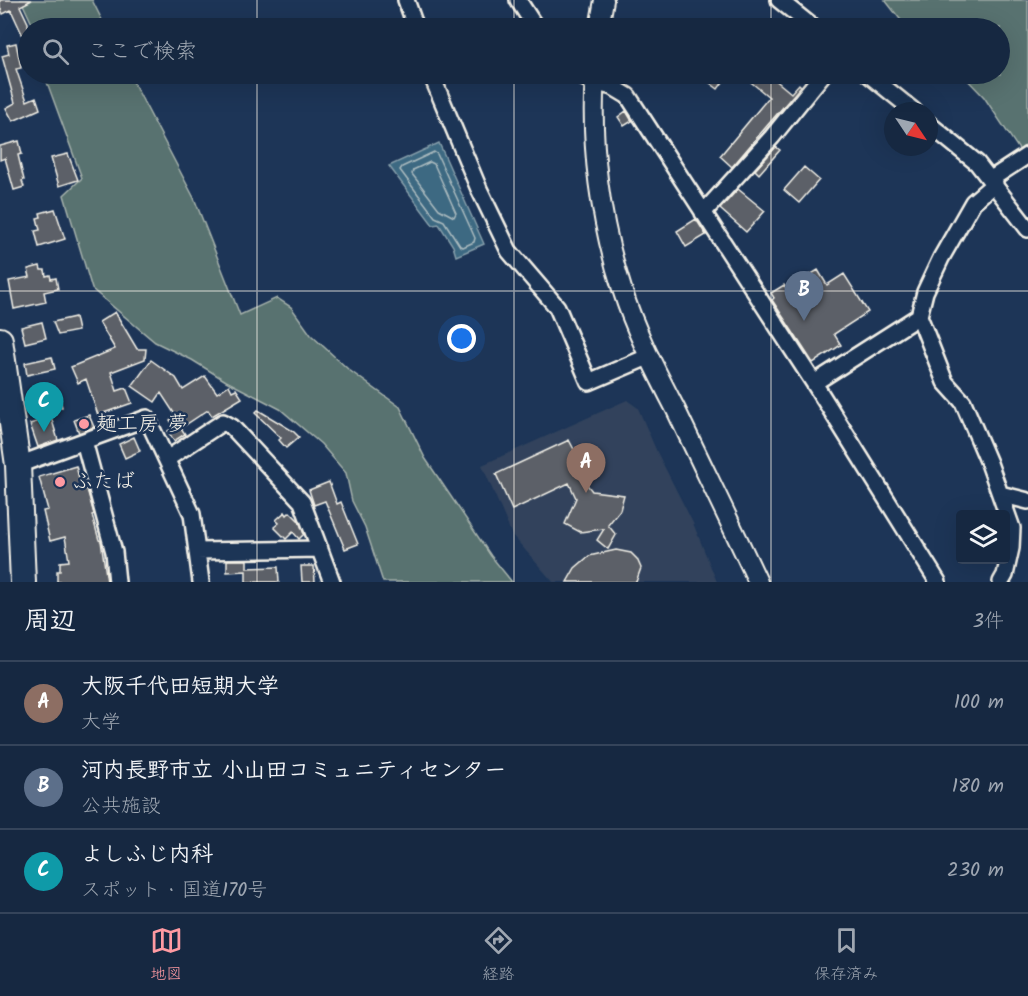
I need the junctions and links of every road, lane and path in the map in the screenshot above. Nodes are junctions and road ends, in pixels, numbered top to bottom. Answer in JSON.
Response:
{"nodes":[{"id":1,"x":406,"y":0,"type":"edge"},
{"id":2,"x":518,"y":0,"type":"edge"},
{"id":3,"x":604,"y":0,"type":"edge"},
{"id":4,"x":779,"y":0,"type":"edge"},
{"id":5,"x":412,"y":18,"type":"edge"},
{"id":6,"x":530,"y":18,"type":"edge"},
{"id":7,"x":601,"y":18,"type":"edge"},
{"id":8,"x":802,"y":18,"type":"edge"},
{"id":9,"x":435,"y":84,"type":"edge"},
{"id":10,"x":595,"y":84,"type":"edge"},
{"id":11,"x":607,"y":84,"type":"edge"},
{"id":12,"x":815,"y":84,"type":"edge"},
{"id":13,"x":880,"y":84,"type":"edge"},
{"id":14,"x":903,"y":102,"type":"edge"},
{"id":15,"x":938,"y":131,"type":"edge"},
{"id":16,"x":1028,"y":155,"type":"edge"},
{"id":17,"x":993,"y":181,"type":"junction"},
{"id":18,"x":703,"y":213,"type":"junction"},
{"id":19,"x":1028,"y":229,"type":"edge"},
{"id":20,"x":919,"y":316,"type":"junction"},
{"id":21,"x":0,"y":340,"type":"edge"},
{"id":22,"x":650,"y":356,"type":"junction"},
{"id":23,"x":813,"y":383,"type":"junction"},
{"id":24,"x":84,"y":441,"type":"junction"},
{"id":25,"x":167,"y":459,"type":"junction"},
{"id":26,"x":18,"y":465,"type":"junction"},
{"id":27,"x":1000,"y":494,"type":"junction"},
{"id":28,"x":1028,"y":501,"type":"edge"},
{"id":29,"x":320,"y":549,"type":"junction"},
{"id":30,"x":197,"y":551,"type":"junction"},
{"id":31,"x":23,"y":582,"type":"edge"},
{"id":32,"x":117,"y":582,"type":"edge"},
{"id":33,"x":201,"y":582,"type":"edge"},
{"id":34,"x":332,"y":582,"type":"edge"},
{"id":35,"x":758,"y":582,"type":"edge"},
{"id":36,"x":938,"y":582,"type":"edge"},
{"id":37,"x":1001,"y":582,"type":"edge"}],
"edges":[{"from":1,"to":5,"type":"street"},
{"from":2,"to":6,"type":"street"},
{"from":3,"to":7,"type":"street"},
{"from":4,"to":8,"type":"street"},
{"from":9,"to":22,"type":"street"},
{"from":10,"to":22,"type":"street"},
{"from":11,"to":18,"type":"street"},
{"from":12,"to":18,"type":"street"},
{"from":13,"to":14,"type":"street"},
{"from":15,"to":17,"type":"street"},
{"from":16,"to":17,"type":"street"},
{"from":17,"to":19,"type":"street"},
{"from":17,"to":20,"type":"street"},
{"from":18,"to":23,"type":"street"},
{"from":20,"to":23,"type":"street"},
{"from":20,"to":27,"type":"street"},
{"from":21,"to":26,"type":"highway"},
{"from":22,"to":35,"type":"street"},
{"from":23,"to":36,"type":"street"},
{"from":24,"to":25,"type":"street"},
{"from":24,"to":26,"type":"street"},
{"from":24,"to":32,"type":"street"},
{"from":25,"to":29,"type":"street"},
{"from":25,"to":30,"type":"street"},
{"from":26,"to":31,"type":"highway"},
{"from":27,"to":28,"type":"street"},
{"from":27,"to":37,"type":"street"},
{"from":29,"to":30,"type":"street"},
{"from":29,"to":34,"type":"street"},
{"from":30,"to":33,"type":"street"}]}
